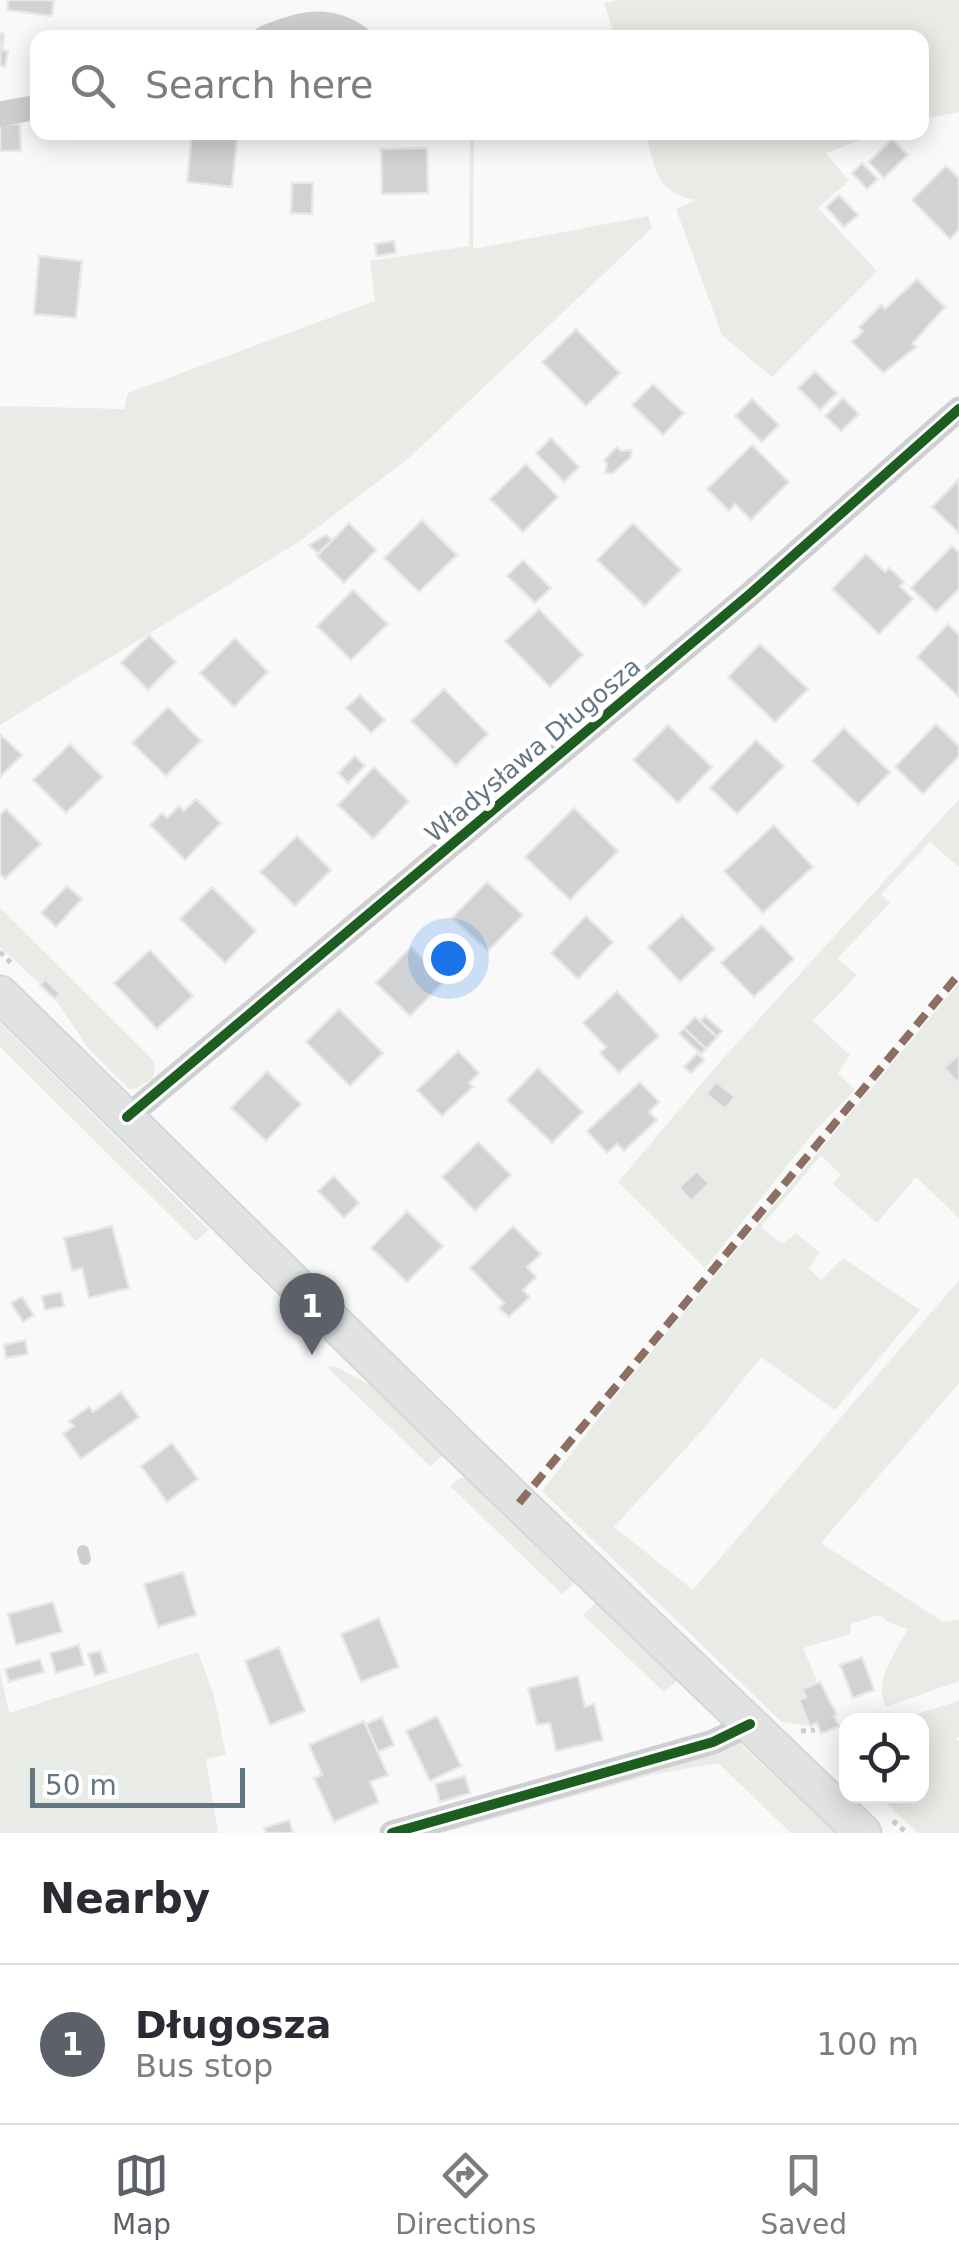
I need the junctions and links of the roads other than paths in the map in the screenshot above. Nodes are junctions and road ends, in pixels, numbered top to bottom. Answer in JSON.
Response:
{"nodes":[{"id":1,"x":284,"y":30,"type":"edge"},
{"id":2,"x":345,"y":30,"type":"edge"},
{"id":3,"x":30,"y":108,"type":"edge"},
{"id":4,"x":0,"y":114,"type":"edge"},
{"id":5,"x":959,"y":409,"type":"edge"},
{"id":6,"x":0,"y":994,"type":"edge"},
{"id":7,"x":127,"y":1117,"type":"junction"},
{"id":8,"x":750,"y":1724,"type":"junction"},
{"id":9,"x":392,"y":1833,"type":"edge"},
{"id":10,"x":863,"y":1833,"type":"edge"}],
"edges":[{"from":1,"to":2,"type":"street"},
{"from":3,"to":4,"type":"street"},
{"from":5,"to":7,"type":"street","name":"Władysława Długosza"},
{"from":6,"to":7,"type":"main road"},
{"from":7,"to":8,"type":"main road"},
{"from":8,"to":9,"type":"street"},
{"from":8,"to":10,"type":"main road"}]}
